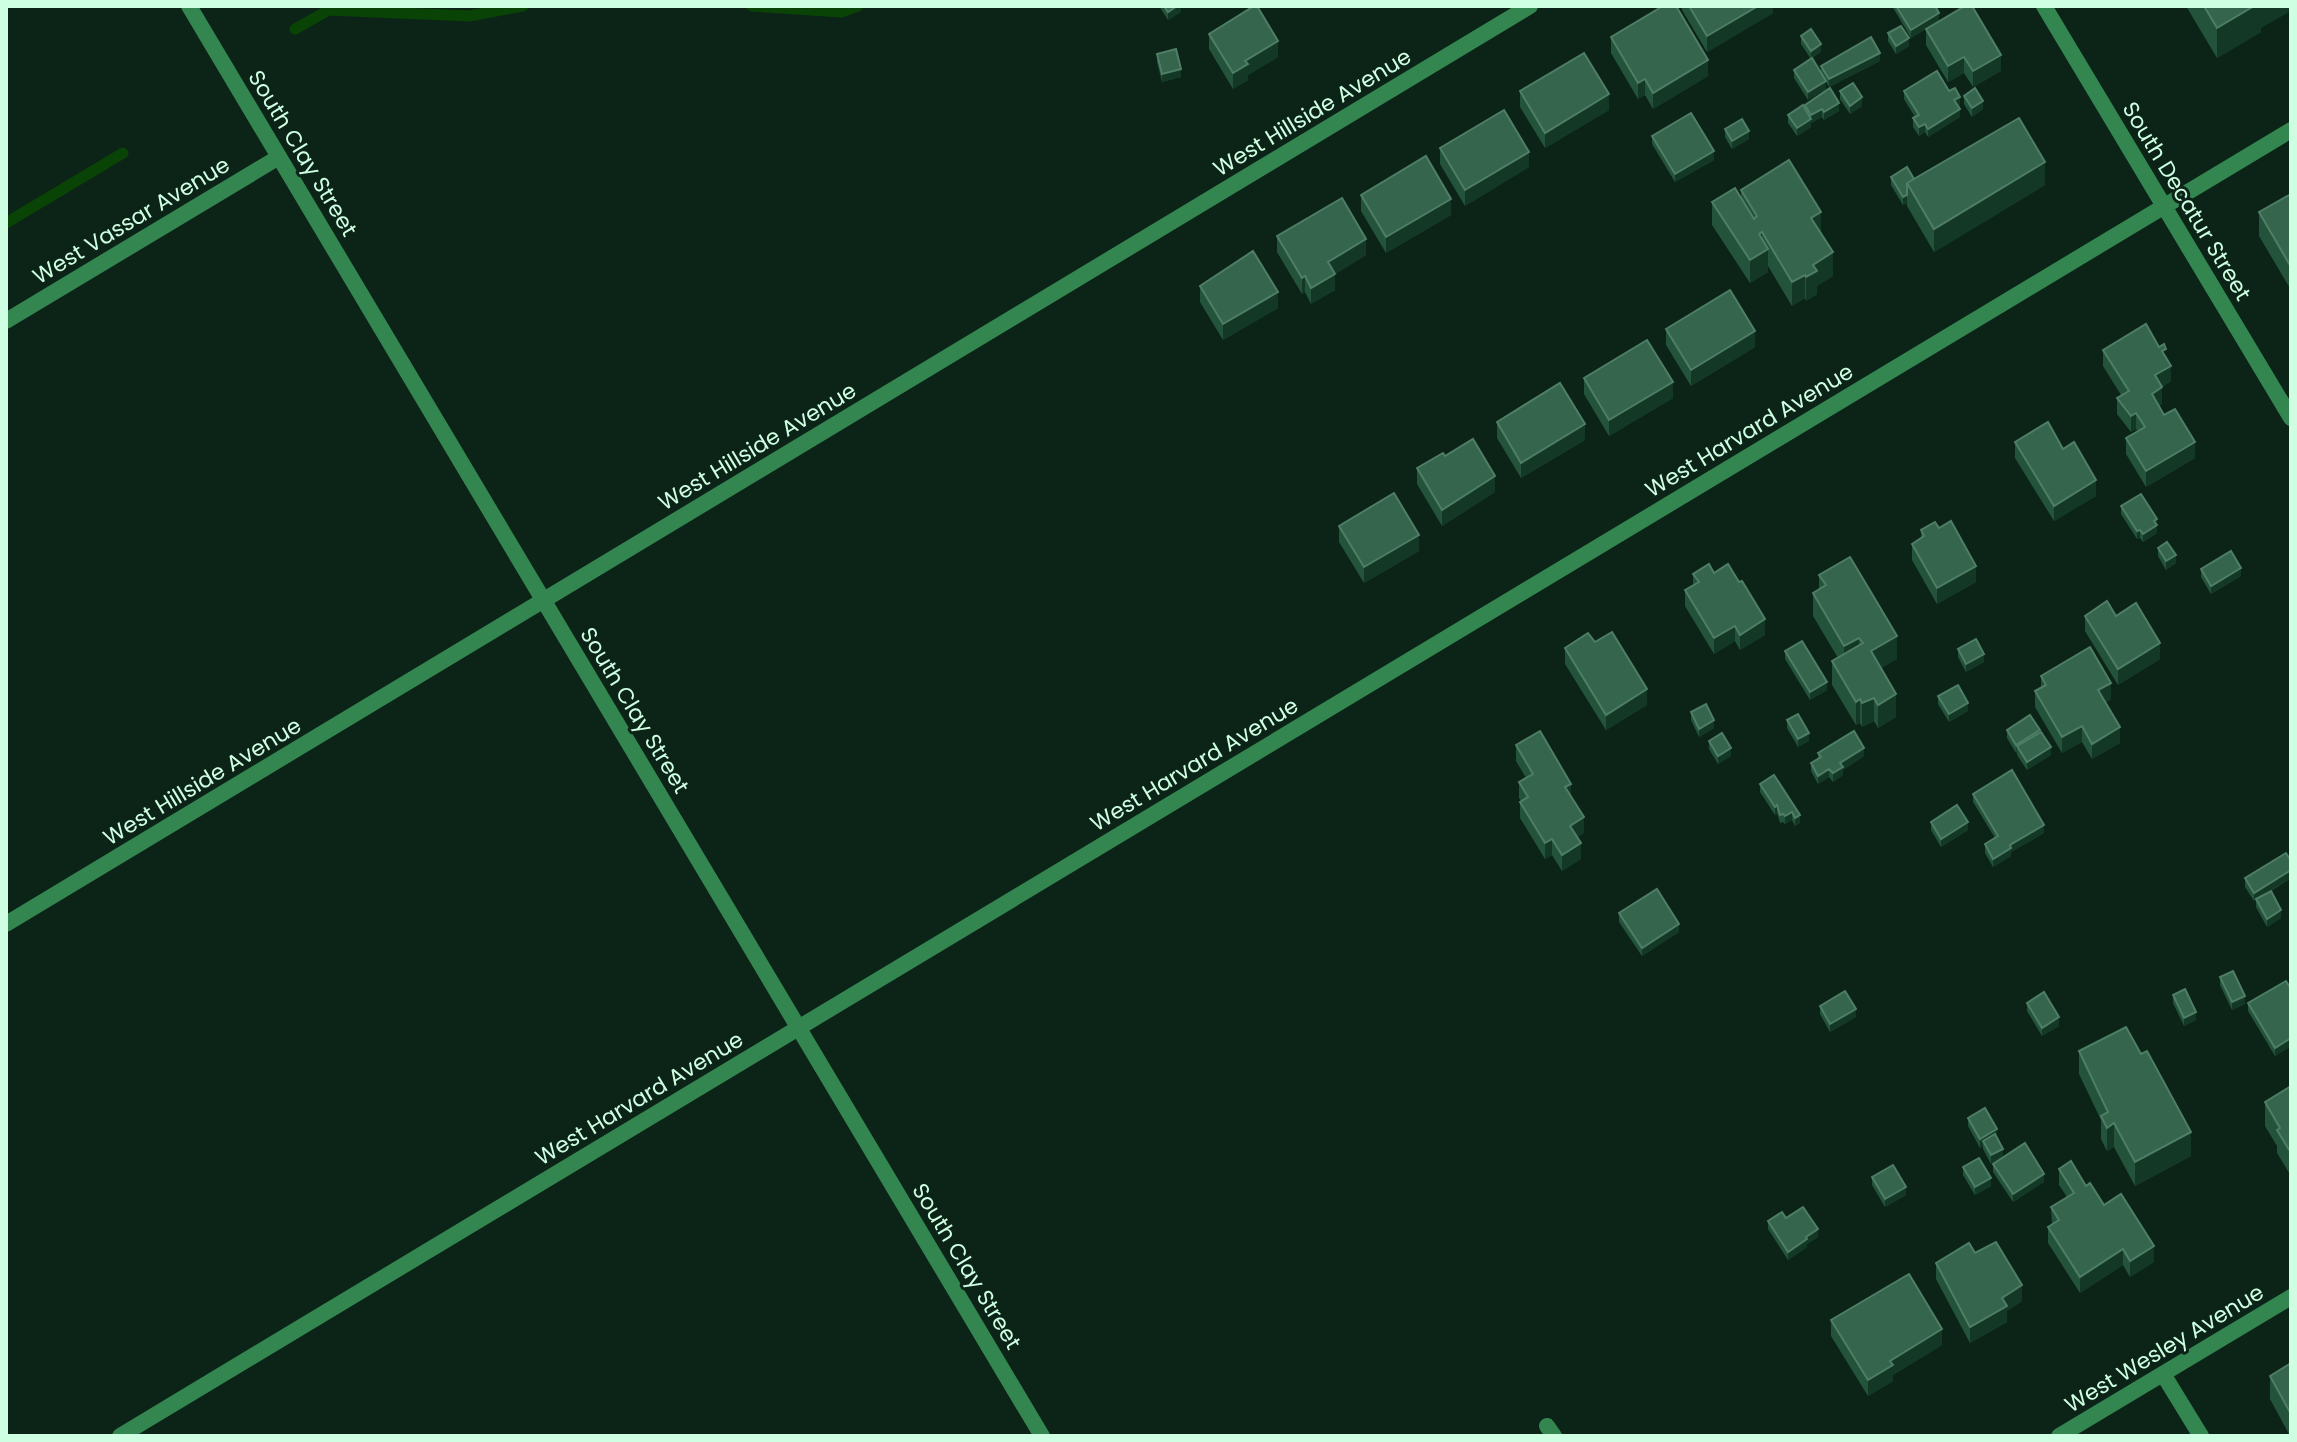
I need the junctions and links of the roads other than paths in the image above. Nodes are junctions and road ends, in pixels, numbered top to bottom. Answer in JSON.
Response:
{"nodes":[{"id":1,"x":189,"y":6,"type":"edge"},
{"id":2,"x":1530,"y":6,"type":"edge"},
{"id":3,"x":2044,"y":6,"type":"edge"},
{"id":4,"x":2291,"y":130,"type":"edge"},
{"id":5,"x":279,"y":157,"type":"junction"},
{"id":6,"x":2164,"y":207,"type":"junction"},
{"id":7,"x":6,"y":321,"type":"edge"},
{"id":8,"x":2284,"y":393,"type":"edge"},
{"id":9,"x":2291,"y":418,"type":"edge"},
{"id":10,"x":544,"y":600,"type":"junction"},
{"id":11,"x":6,"y":924,"type":"edge"},
{"id":12,"x":799,"y":1028,"type":"junction"},
{"id":13,"x":2291,"y":1297,"type":"edge"},
{"id":14,"x":2163,"y":1374,"type":"junction"},
{"id":15,"x":120,"y":1436,"type":"edge"},
{"id":16,"x":1042,"y":1436,"type":"edge"},
{"id":17,"x":2059,"y":1436,"type":"edge"},
{"id":18,"x":2201,"y":1436,"type":"edge"}],
"edges":[{"from":1,"to":5,"type":"street","name":"South Clay Street"},
{"from":2,"to":10,"type":"street","name":"West Hillside Avenue"},
{"from":3,"to":6,"type":"street","name":"South Decatur Street"},
{"from":4,"to":6,"type":"street","name":"West Harvard Avenue"},
{"from":5,"to":7,"type":"street","name":"West Vassar Avenue"},
{"from":5,"to":10,"type":"street","name":"South Clay Street"},
{"from":6,"to":8,"type":"street","name":"South Decatur Street"},
{"from":6,"to":12,"type":"street","name":"West Harvard Avenue"},
{"from":8,"to":9,"type":"street","name":"South Decatur Street"},
{"from":10,"to":11,"type":"street","name":"West Hillside Avenue"},
{"from":10,"to":12,"type":"street","name":"South Clay Street"},
{"from":12,"to":15,"type":"street","name":"West Harvard Avenue"},
{"from":12,"to":16,"type":"street","name":"South Clay Street"},
{"from":13,"to":14,"type":"street","name":"West Wesley Avenue"},
{"from":14,"to":17,"type":"street","name":"West Wesley Avenue"},
{"from":14,"to":18,"type":"street"}]}
